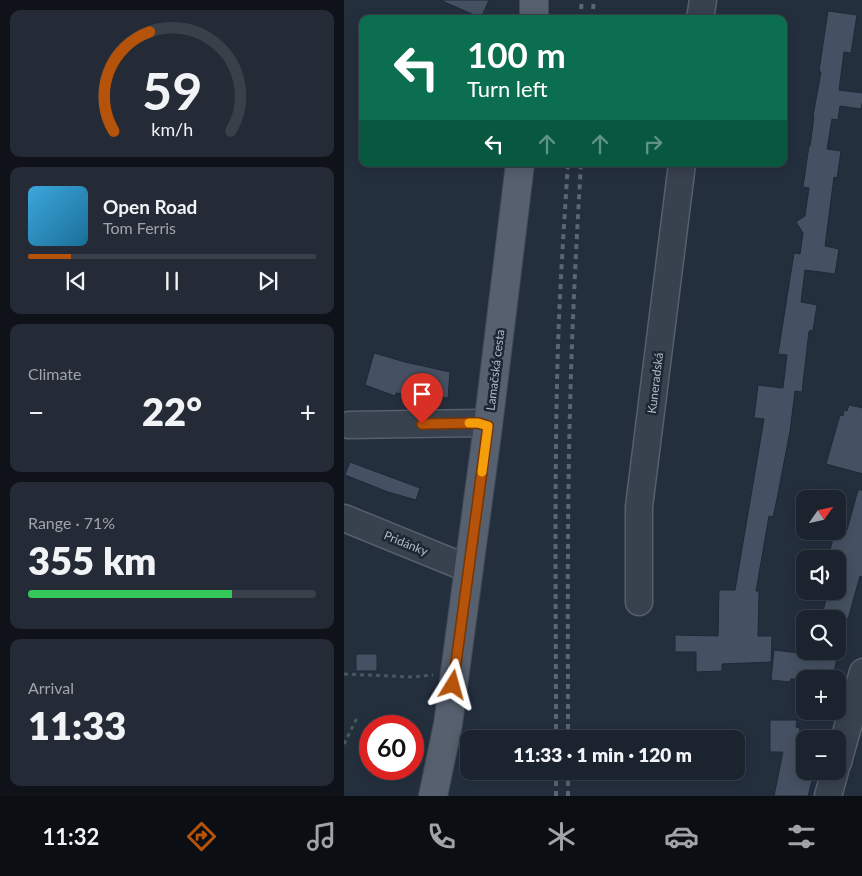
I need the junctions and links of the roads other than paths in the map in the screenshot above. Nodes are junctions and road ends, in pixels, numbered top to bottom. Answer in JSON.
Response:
{"nodes":[{"id":1,"x":534,"y":0,"type":"edge"},
{"id":2,"x":703,"y":0,"type":"edge"},
{"id":3,"x":534,"y":15,"type":"edge"},
{"id":4,"x":701,"y":15,"type":"edge"},
{"id":5,"x":520,"y":167,"type":"edge"},
{"id":6,"x":682,"y":167,"type":"edge"},
{"id":7,"x":349,"y":425,"type":"dead end"},
{"id":8,"x":488,"y":426,"type":"junction"},
{"id":9,"x":344,"y":518,"type":"edge"},
{"id":10,"x":469,"y":569,"type":"junction"},
{"id":11,"x":639,"y":602,"type":"dead end"},
{"id":12,"x":862,"y":672,"type":"edge"},
{"id":13,"x":857,"y":717,"type":"edge"},
{"id":14,"x":448,"y":724,"type":"junction"},
{"id":15,"x":846,"y":743,"type":"edge"},
{"id":16,"x":832,"y":780,"type":"edge"},
{"id":17,"x":433,"y":796,"type":"edge"},
{"id":18,"x":449,"y":796,"type":"edge"},
{"id":19,"x":828,"y":796,"type":"edge"}],
"edges":[{"from":1,"to":3,"type":"main road"},
{"from":2,"to":4,"type":"street"},
{"from":5,"to":8,"type":"main road","name":"Lamačská cesta"},
{"from":6,"to":11,"type":"street","name":"Kuneradská"},
{"from":7,"to":8,"type":"street"},
{"from":8,"to":10,"type":"main road","name":"Lamačská cesta"},
{"from":9,"to":10,"type":"street","name":"Pridánky"},
{"from":10,"to":14,"type":"main road","name":"Lamačská cesta"},
{"from":12,"to":13,"type":"street"},
{"from":13,"to":15,"type":"street"},
{"from":14,"to":17,"type":"main road","name":"Lamačská cesta"},
{"from":14,"to":18,"type":"main road","name":"Lamačská cesta"},
{"from":16,"to":19,"type":"street"}]}
